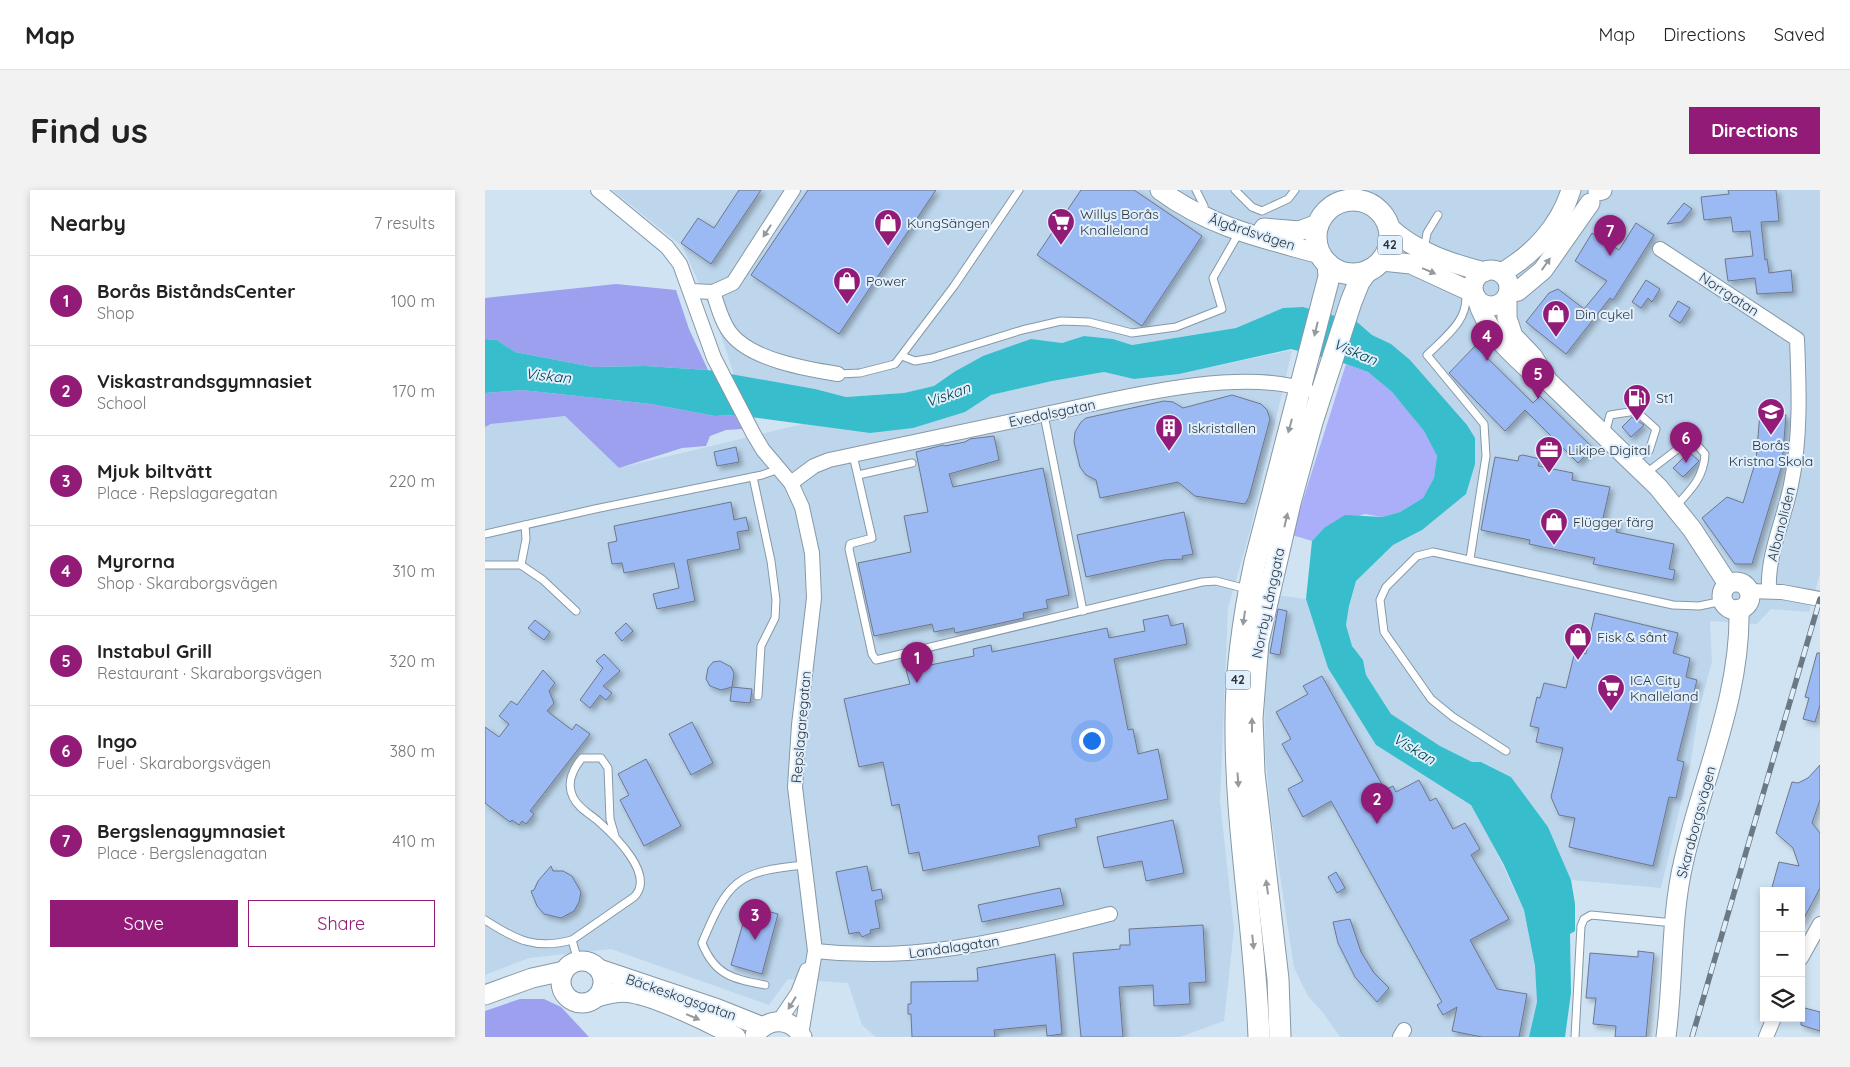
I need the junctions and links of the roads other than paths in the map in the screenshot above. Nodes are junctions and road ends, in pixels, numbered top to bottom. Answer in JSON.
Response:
{"nodes":[{"id":1,"x":598,"y":190,"type":"edge"},
{"id":2,"x":793,"y":190,"type":"edge"},
{"id":3,"x":1019,"y":190,"type":"edge"},
{"id":4,"x":1160,"y":190,"type":"edge"},
{"id":5,"x":1177,"y":190,"type":"edge"},
{"id":6,"x":1235,"y":190,"type":"edge"},
{"id":7,"x":1295,"y":190,"type":"edge"},
{"id":8,"x":1571,"y":190,"type":"edge"},
{"id":9,"x":1597,"y":194,"type":"edge"},
{"id":10,"x":1343,"y":196,"type":"edge"},
{"id":11,"x":1200,"y":198,"type":"edge"},
{"id":12,"x":1377,"y":199,"type":"edge"},
{"id":13,"x":1438,"y":215,"type":"dead end"},
{"id":14,"x":1318,"y":224,"type":"junction"},
{"id":15,"x":1390,"y":228,"type":"junction"},
{"id":16,"x":1240,"y":231,"type":"junction"},
{"id":17,"x":1660,"y":249,"type":"dead end"},
{"id":18,"x":1424,"y":250,"type":"junction"},
{"id":19,"x":1324,"y":259,"type":"junction"},
{"id":20,"x":1374,"y":266,"type":"junction"},
{"id":21,"x":1493,"y":272,"type":"junction"},
{"id":22,"x":691,"y":291,"type":"junction"},
{"id":23,"x":713,"y":292,"type":"junction"},
{"id":24,"x":1472,"y":294,"type":"junction"},
{"id":25,"x":1508,"y":295,"type":"junction"},
{"id":26,"x":1797,"y":338,"type":"joint"},
{"id":27,"x":902,"y":356,"type":"junction"},
{"id":28,"x":838,"y":374,"type":"joint"},
{"id":29,"x":1548,"y":381,"type":"junction"},
{"id":30,"x":1300,"y":388,"type":"junction"},
{"id":31,"x":1321,"y":395,"type":"junction"},
{"id":32,"x":1044,"y":414,"type":"junction"},
{"id":33,"x":1605,"y":437,"type":"junction"},
{"id":34,"x":853,"y":455,"type":"junction"},
{"id":35,"x":1630,"y":460,"type":"junction"},
{"id":36,"x":912,"y":463,"type":"dead end"},
{"id":37,"x":779,"y":469,"type":"junction"},
{"id":38,"x":1645,"y":474,"type":"junction"},
{"id":39,"x":858,"y":475,"type":"junction"},
{"id":40,"x":753,"y":477,"type":"junction"},
{"id":41,"x":791,"y":483,"type":"junction"},
{"id":42,"x":1675,"y":507,"type":"junction"},
{"id":43,"x":525,"y":525,"type":"junction"},
{"id":44,"x":485,"y":534,"type":"edge"},
{"id":45,"x":1470,"y":559,"type":"junction"},
{"id":46,"x":485,"y":564,"type":"edge"},
{"id":47,"x":521,"y":566,"type":"junction"},
{"id":48,"x":1249,"y":589,"type":"junction"},
{"id":49,"x":1769,"y":590,"type":"junction"},
{"id":50,"x":1749,"y":591,"type":"joint"},
{"id":51,"x":1730,"y":598,"type":"junction"},
{"id":52,"x":1820,"y":599,"type":"edge"},
{"id":53,"x":576,"y":611,"type":"dead end"},
{"id":54,"x":1083,"y":611,"type":"junction"},
{"id":55,"x":758,"y":696,"type":"dead end"},
{"id":56,"x":1505,"y":751,"type":"dead end"},
{"id":57,"x":615,"y":836,"type":"junction"},
{"id":58,"x":805,"y":865,"type":"junction"},
{"id":59,"x":1110,"y":914,"type":"dead end"},
{"id":60,"x":485,"y":920,"type":"edge"},
{"id":61,"x":1675,"y":923,"type":"junction"},
{"id":62,"x":1820,"y":924,"type":"edge"},
{"id":63,"x":572,"y":940,"type":"junction"},
{"id":64,"x":815,"y":951,"type":"junction"},
{"id":65,"x":1805,"y":951,"type":"edge"},
{"id":66,"x":571,"y":966,"type":"junction"},
{"id":67,"x":599,"y":969,"type":"junction"},
{"id":68,"x":515,"y":984,"type":"junction"},
{"id":69,"x":765,"y":985,"type":"dead end"},
{"id":70,"x":485,"y":995,"type":"edge"},
{"id":71,"x":565,"y":995,"type":"junction"},
{"id":72,"x":597,"y":997,"type":"junction"},
{"id":73,"x":1268,"y":1005,"type":"junction"},
{"id":74,"x":1772,"y":1022,"type":"edge"},
{"id":75,"x":765,"y":1028,"type":"edge"},
{"id":76,"x":802,"y":1036,"type":"edge"},
{"id":77,"x":735,"y":1037,"type":"edge"},
{"id":78,"x":1259,"y":1037,"type":"edge"},
{"id":79,"x":1280,"y":1037,"type":"edge"},
{"id":80,"x":1575,"y":1037,"type":"edge"},
{"id":81,"x":1666,"y":1037,"type":"edge"},
{"id":82,"x":1766,"y":1037,"type":"edge"}],
"edges":[{"from":1,"to":22,"type":"street","name":"Repslagaregatan"},
{"from":2,"to":23,"type":"street","one_way":true},
{"from":3,"to":27,"type":"lane"},
{"from":4,"to":16,"type":"street","name":"Ålgårdsvägen"},
{"from":5,"to":11,"type":"street","name":"Ålgårdsvägen"},
{"from":6,"to":7,"type":"lane"},
{"from":8,"to":9,"type":"street"},
{"from":8,"to":21,"type":"street"},
{"from":25,"to":9,"type":"street","one_way":true},
{"from":10,"to":12,"type":"main road","number":"42"},
{"from":10,"to":14,"type":"main road","number":"42"},
{"from":11,"to":14,"type":"street","name":"Ålgårdsvägen"},
{"from":12,"to":15,"type":"main road","number":"42"},
{"from":13,"to":18,"type":"lane"},
{"from":14,"to":19,"type":"main road","number":"42"},
{"from":15,"to":18,"type":"street"},
{"from":15,"to":20,"type":"main road","number":"42"},
{"from":16,"to":19,"type":"street","name":"Ålgårdsvägen"},
{"from":16,"to":27,"type":"lane"},
{"from":17,"to":26,"type":"street","name":"Norrgatan"},
{"from":18,"to":21,"type":"street"},
{"from":19,"to":20,"type":"main road","number":"42"},
{"from":19,"to":30,"type":"main road","name":"Norrby Långgata","number":"42","one_way":true},
{"from":20,"to":24,"type":"street","one_way":true},
{"from":20,"to":31,"type":"main road","name":"Norrby Långgata","number":"42"},
{"from":21,"to":24,"type":"street"},
{"from":21,"to":25,"type":"street"},
{"from":22,"to":23,"type":"street"},
{"from":22,"to":37,"type":"street","name":"Repslagaregatan"},
{"from":23,"to":28,"type":"street"},
{"from":24,"to":25,"type":"street"},
{"from":24,"to":29,"type":"street"},
{"from":24,"to":45,"type":"lane"},
{"from":25,"to":29,"type":"street"},
{"from":26,"to":49,"type":"street","name":"Albanoliden"},
{"from":27,"to":28,"type":"lane"},
{"from":29,"to":33,"type":"street"},
{"from":30,"to":31,"type":"street","name":"Evedalsgatan"},
{"from":30,"to":32,"type":"street","name":"Evedalsgatan"},
{"from":30,"to":48,"type":"main road","name":"Norrby Långgata","number":"42","one_way":true},
{"from":73,"to":31,"type":"main road","name":"Norrby Långgata","number":"42","one_way":true},
{"from":32,"to":34,"type":"street","name":"Evedalsgatan"},
{"from":32,"to":54,"type":"lane"},
{"from":33,"to":35,"type":"street"},
{"from":33,"to":35,"type":"lane"},
{"from":34,"to":39,"type":"lane"},
{"from":34,"to":41,"type":"street","name":"Evedalsgatan"},
{"from":35,"to":38,"type":"street"},
{"from":36,"to":39,"type":"lane"},
{"from":37,"to":40,"type":"lane"},
{"from":37,"to":41,"type":"street","name":"Repslagaregatan"},
{"from":38,"to":42,"type":"street"},
{"from":38,"to":42,"type":"lane"},
{"from":39,"to":54,"type":"lane"},
{"from":40,"to":43,"type":"lane"},
{"from":40,"to":55,"type":"lane"},
{"from":41,"to":58,"type":"street","name":"Repslagaregatan"},
{"from":42,"to":51,"type":"street"},
{"from":43,"to":44,"type":"lane"},
{"from":43,"to":47,"type":"lane"},
{"from":45,"to":51,"type":"lane"},
{"from":45,"to":56,"type":"lane"},
{"from":46,"to":47,"type":"lane"},
{"from":47,"to":53,"type":"lane"},
{"from":48,"to":54,"type":"lane"},
{"from":48,"to":73,"type":"main road","name":"Norrby Långgata","number":"42","one_way":true},
{"from":49,"to":50,"type":"street"},
{"from":49,"to":52,"type":"street"},
{"from":50,"to":51,"type":"street"},
{"from":51,"to":61,"type":"street","name":"Skaraborgsvägen"},
{"from":57,"to":57,"type":"lane"},
{"from":57,"to":63,"type":"lane"},
{"from":58,"to":64,"type":"street","name":"Repslagaregatan"},
{"from":58,"to":69,"type":"lane"},
{"from":59,"to":64,"type":"street","name":"Landalagatan"},
{"from":60,"to":63,"type":"lane"},
{"from":61,"to":80,"type":"lane"},
{"from":61,"to":81,"type":"street","name":"Skaraborgsvägen"},
{"from":62,"to":65,"type":"street"},
{"from":63,"to":66,"type":"lane"},
{"from":64,"to":75,"type":"street","one_way":true},
{"from":64,"to":76,"type":"street","name":"Repslagaregatan"},
{"from":66,"to":67,"type":"street"},
{"from":66,"to":68,"type":"street"},
{"from":66,"to":71,"type":"street"},
{"from":67,"to":72,"type":"street"},
{"from":67,"to":75,"type":"street","name":"Bäckeskogsgatan"},
{"from":68,"to":70,"type":"street"},
{"from":68,"to":71,"type":"street"},
{"from":71,"to":72,"type":"street"},
{"from":72,"to":77,"type":"street","name":"Bäckeskogsgatan","one_way":true},
{"from":73,"to":78,"type":"main road","name":"Norrby Långgata","number":"42"},
{"from":73,"to":79,"type":"main road","name":"Norrby Långgata","number":"42"},
{"from":74,"to":82,"type":"street"},
{"from":75,"to":76,"type":"street","name":"Bäckeskogsgatan"}]}
